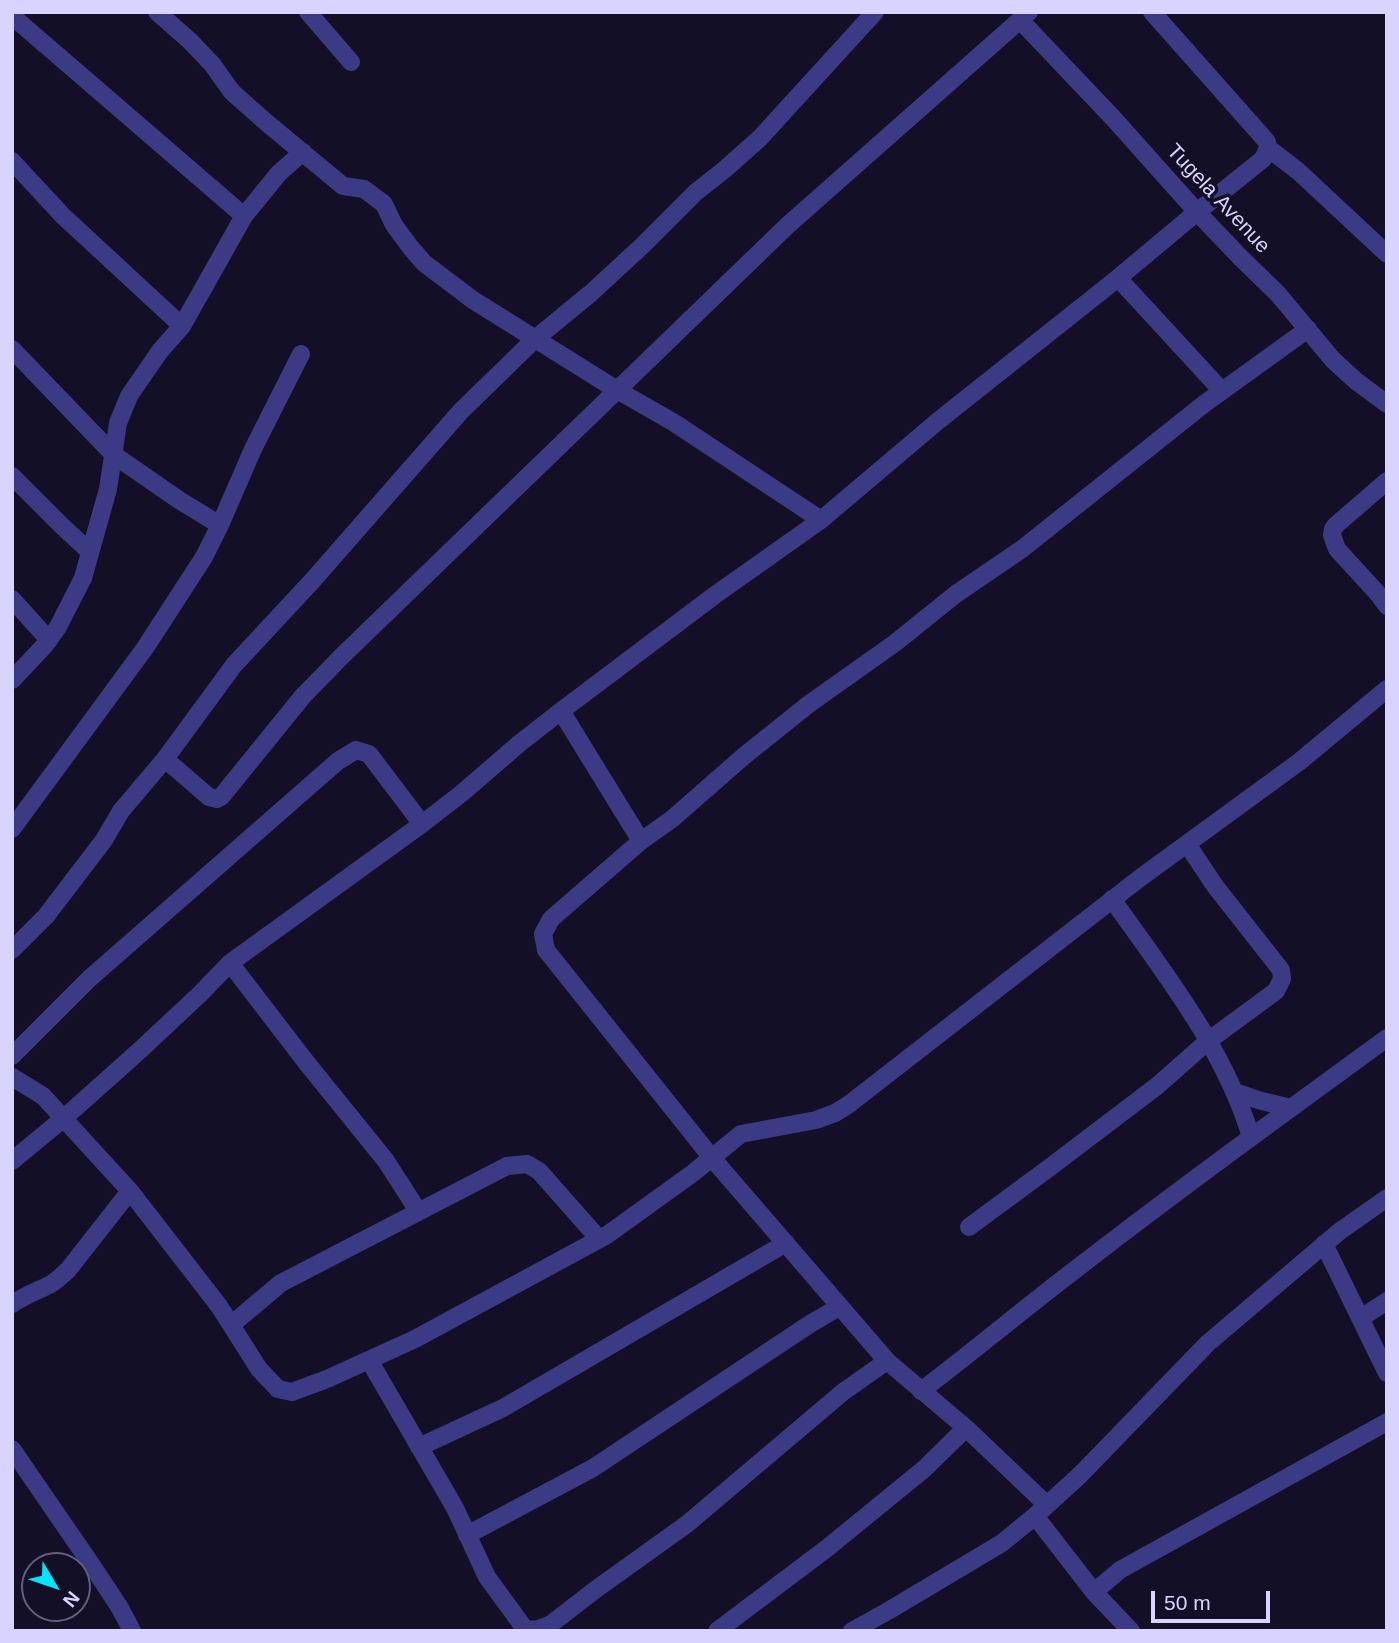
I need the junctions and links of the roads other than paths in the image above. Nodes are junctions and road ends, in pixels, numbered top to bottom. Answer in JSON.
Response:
{"nodes":[{"id":1,"x":157,"y":12,"type":"edge"},
{"id":2,"x":308,"y":12,"type":"edge"},
{"id":3,"x":875,"y":12,"type":"edge"},
{"id":4,"x":1152,"y":12,"type":"edge"},
{"id":5,"x":12,"y":16,"type":"edge"},
{"id":6,"x":1025,"y":16,"type":"edge"},
{"id":7,"x":351,"y":62,"type":"dead end"},
{"id":8,"x":1268,"y":148,"type":"junction"},
{"id":9,"x":303,"y":152,"type":"junction"},
{"id":10,"x":12,"y":161,"type":"edge"},
{"id":11,"x":1197,"y":212,"type":"junction"},
{"id":12,"x":244,"y":216,"type":"junction"},
{"id":13,"x":1387,"y":254,"type":"edge"},
{"id":14,"x":1118,"y":278,"type":"junction"},
{"id":15,"x":182,"y":326,"type":"junction"},
{"id":16,"x":1308,"y":329,"type":"junction"},
{"id":17,"x":535,"y":339,"type":"junction"},
{"id":18,"x":12,"y":349,"type":"edge"},
{"id":19,"x":301,"y":354,"type":"dead end"},
{"id":20,"x":617,"y":390,"type":"junction"},
{"id":21,"x":1222,"y":391,"type":"junction"},
{"id":22,"x":1387,"y":404,"type":"edge"},
{"id":23,"x":114,"y":455,"type":"junction"},
{"id":24,"x":12,"y":476,"type":"edge"},
{"id":25,"x":1387,"y":481,"type":"edge"},
{"id":26,"x":821,"y":520,"type":"junction"},
{"id":27,"x":220,"y":525,"type":"junction"},
{"id":28,"x":90,"y":552,"type":"junction"},
{"id":29,"x":12,"y":599,"type":"edge"},
{"id":30,"x":1387,"y":606,"type":"edge"},
{"id":31,"x":49,"y":640,"type":"junction"},
{"id":32,"x":12,"y":680,"type":"edge"},
{"id":33,"x":1387,"y":689,"type":"edge"},
{"id":34,"x":561,"y":711,"type":"junction"},
{"id":35,"x":165,"y":759,"type":"junction"},
{"id":36,"x":422,"y":824,"type":"junction"},
{"id":37,"x":12,"y":829,"type":"edge"},
{"id":38,"x":641,"y":841,"type":"junction"},
{"id":39,"x":1187,"y":844,"type":"junction"},
{"id":40,"x":1112,"y":899,"type":"junction"},
{"id":41,"x":12,"y":950,"type":"edge"},
{"id":42,"x":230,"y":962,"type":"junction"},
{"id":43,"x":1387,"y":1038,"type":"edge"},
{"id":44,"x":1208,"y":1041,"type":"junction"},
{"id":45,"x":12,"y":1056,"type":"edge"},
{"id":46,"x":12,"y":1077,"type":"edge"},
{"id":47,"x":1235,"y":1092,"type":"junction"},
{"id":48,"x":1291,"y":1108,"type":"junction"},
{"id":49,"x":64,"y":1118,"type":"junction"},
{"id":50,"x":1251,"y":1137,"type":"junction"},
{"id":51,"x":712,"y":1158,"type":"junction"},
{"id":52,"x":12,"y":1161,"type":"edge"},
{"id":53,"x":130,"y":1191,"type":"junction"},
{"id":54,"x":1387,"y":1198,"type":"edge"},
{"id":55,"x":418,"y":1211,"type":"junction"},
{"id":56,"x":969,"y":1227,"type":"dead end"},
{"id":57,"x":599,"y":1239,"type":"junction"},
{"id":58,"x":786,"y":1243,"type":"junction"},
{"id":59,"x":1324,"y":1244,"type":"junction"},
{"id":60,"x":1387,"y":1301,"type":"edge"},
{"id":61,"x":12,"y":1304,"type":"edge"},
{"id":62,"x":839,"y":1307,"type":"junction"},
{"id":63,"x":1361,"y":1318,"type":"junction"},
{"id":64,"x":231,"y":1325,"type":"junction"},
{"id":65,"x":369,"y":1360,"type":"junction"},
{"id":66,"x":887,"y":1361,"type":"junction"},
{"id":67,"x":1387,"y":1373,"type":"edge"},
{"id":68,"x":921,"y":1391,"type":"junction"},
{"id":69,"x":1387,"y":1422,"type":"edge"},
{"id":70,"x":967,"y":1428,"type":"junction"},
{"id":71,"x":419,"y":1447,"type":"junction"},
{"id":72,"x":12,"y":1449,"type":"edge"},
{"id":73,"x":1041,"y":1511,"type":"junction"},
{"id":74,"x":467,"y":1535,"type":"junction"},
{"id":75,"x":1094,"y":1592,"type":"junction"},
{"id":76,"x":132,"y":1631,"type":"edge"},
{"id":77,"x":717,"y":1631,"type":"edge"},
{"id":78,"x":852,"y":1631,"type":"edge"},
{"id":79,"x":1130,"y":1631,"type":"edge"}],
"edges":[{"from":1,"to":9,"type":"street"},
{"from":2,"to":7,"type":"street"},
{"from":3,"to":17,"type":"street"},
{"from":4,"to":8,"type":"street"},
{"from":5,"to":12,"type":"street"},
{"from":6,"to":11,"type":"street","name":"Tugela Avenue"},
{"from":6,"to":20,"type":"street"},
{"from":8,"to":11,"type":"street"},
{"from":8,"to":13,"type":"street"},
{"from":9,"to":12,"type":"street"},
{"from":9,"to":17,"type":"street"},
{"from":10,"to":15,"type":"street"},
{"from":11,"to":14,"type":"street"},
{"from":11,"to":16,"type":"street","name":"Tugela Avenue"},
{"from":12,"to":15,"type":"street"},
{"from":14,"to":21,"type":"street"},
{"from":14,"to":26,"type":"street"},
{"from":15,"to":23,"type":"street"},
{"from":16,"to":21,"type":"street"},
{"from":16,"to":22,"type":"street","name":"Tugela Avenue"},
{"from":17,"to":20,"type":"street"},
{"from":17,"to":35,"type":"street"},
{"from":18,"to":23,"type":"street"},
{"from":19,"to":27,"type":"street"},
{"from":20,"to":26,"type":"street"},
{"from":20,"to":35,"type":"street"},
{"from":21,"to":38,"type":"street"},
{"from":23,"to":27,"type":"street"},
{"from":23,"to":28,"type":"street"},
{"from":24,"to":28,"type":"street"},
{"from":25,"to":30,"type":"street"},
{"from":26,"to":34,"type":"street"},
{"from":27,"to":37,"type":"street"},
{"from":28,"to":31,"type":"street"},
{"from":29,"to":31,"type":"street"},
{"from":31,"to":32,"type":"street"},
{"from":33,"to":39,"type":"street"},
{"from":34,"to":36,"type":"street"},
{"from":34,"to":38,"type":"street"},
{"from":35,"to":41,"type":"street"},
{"from":36,"to":42,"type":"street"},
{"from":36,"to":45,"type":"street"},
{"from":38,"to":51,"type":"street"},
{"from":39,"to":40,"type":"street"},
{"from":39,"to":44,"type":"street"},
{"from":40,"to":44,"type":"street"},
{"from":40,"to":51,"type":"street"},
{"from":42,"to":49,"type":"street"},
{"from":42,"to":55,"type":"street"},
{"from":43,"to":48,"type":"street"},
{"from":44,"to":47,"type":"street"},
{"from":44,"to":56,"type":"street"},
{"from":46,"to":49,"type":"street"},
{"from":47,"to":48,"type":"street"},
{"from":47,"to":50,"type":"street"},
{"from":48,"to":50,"type":"street"},
{"from":49,"to":52,"type":"street"},
{"from":49,"to":53,"type":"street"},
{"from":50,"to":68,"type":"street"},
{"from":51,"to":57,"type":"street"},
{"from":51,"to":58,"type":"street"},
{"from":53,"to":61,"type":"street"},
{"from":53,"to":64,"type":"street"},
{"from":54,"to":59,"type":"street"},
{"from":55,"to":57,"type":"street"},
{"from":55,"to":64,"type":"street"},
{"from":57,"to":65,"type":"street"},
{"from":58,"to":62,"type":"street"},
{"from":58,"to":71,"type":"street"},
{"from":59,"to":63,"type":"street"},
{"from":59,"to":73,"type":"street"},
{"from":60,"to":63,"type":"street"},
{"from":62,"to":66,"type":"street"},
{"from":62,"to":74,"type":"street"},
{"from":63,"to":67,"type":"street"},
{"from":64,"to":65,"type":"street"},
{"from":65,"to":71,"type":"street"},
{"from":66,"to":68,"type":"street"},
{"from":66,"to":74,"type":"street"},
{"from":68,"to":70,"type":"street"},
{"from":69,"to":75,"type":"street"},
{"from":70,"to":73,"type":"street"},
{"from":70,"to":77,"type":"street"},
{"from":71,"to":74,"type":"street"},
{"from":72,"to":76,"type":"street"},
{"from":73,"to":75,"type":"street"},
{"from":73,"to":78,"type":"street"},
{"from":75,"to":79,"type":"street"}]}
